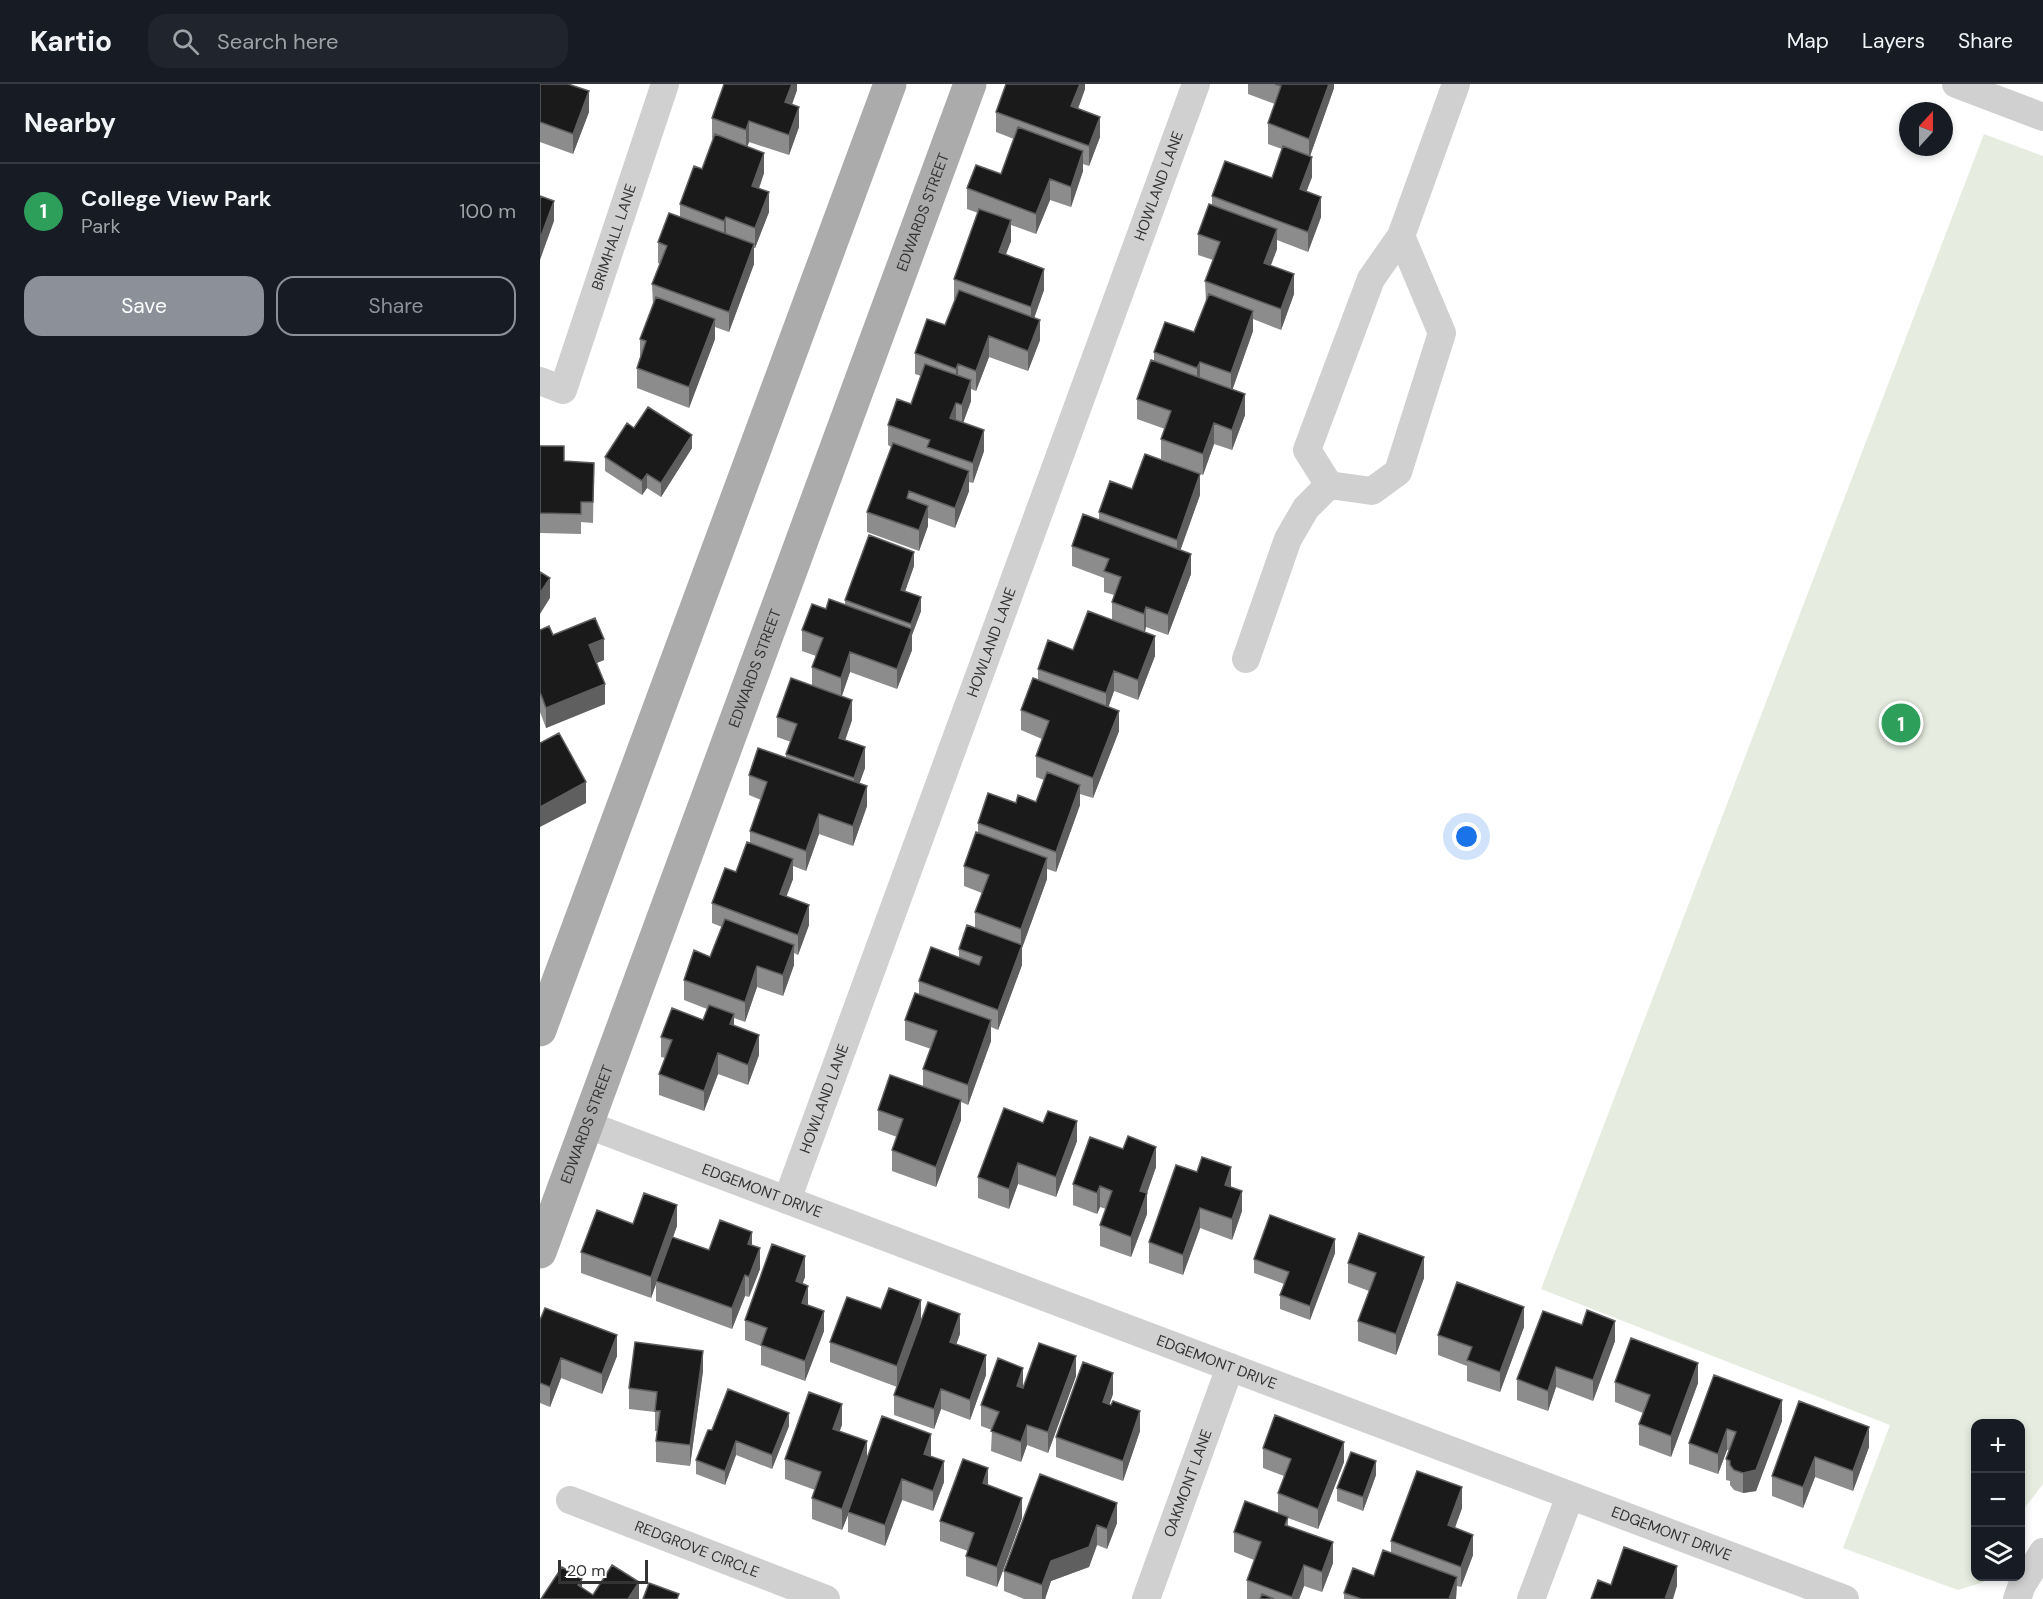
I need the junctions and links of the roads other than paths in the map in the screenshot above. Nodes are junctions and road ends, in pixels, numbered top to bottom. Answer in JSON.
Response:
{"nodes":[{"id":1,"x":665,"y":84,"type":"edge"},
{"id":2,"x":890,"y":84,"type":"edge"},
{"id":3,"x":970,"y":84,"type":"edge"},
{"id":4,"x":1196,"y":84,"type":"edge"},
{"id":5,"x":1456,"y":84,"type":"edge"},
{"id":6,"x":1956,"y":84,"type":"edge"},
{"id":7,"x":2043,"y":117,"type":"edge"},
{"id":8,"x":1401,"y":236,"type":"junction"},
{"id":9,"x":551,"y":385,"type":"edge"},
{"id":10,"x":1329,"y":485,"type":"junction"},
{"id":11,"x":1246,"y":659,"type":"dead end"},
{"id":12,"x":540,"y":1030,"type":"edge"},
{"id":13,"x":588,"y":1125,"type":"junction"},
{"id":14,"x":787,"y":1200,"type":"junction"},
{"id":15,"x":540,"y":1252,"type":"edge"},
{"id":16,"x":1230,"y":1367,"type":"junction"},
{"id":17,"x":1570,"y":1496,"type":"junction"},
{"id":18,"x":570,"y":1500,"type":"dead end"},
{"id":19,"x":2043,"y":1552,"type":"edge"},
{"id":20,"x":826,"y":1599,"type":"edge"},
{"id":21,"x":1146,"y":1599,"type":"edge"},
{"id":22,"x":1531,"y":1599,"type":"edge"},
{"id":23,"x":1845,"y":1599,"type":"edge"},
{"id":24,"x":2017,"y":1599,"type":"edge"}],
"edges":[{"from":1,"to":9,"type":"street","name":"BRIMHALL LANE"},
{"from":2,"to":12,"type":"main road"},
{"from":3,"to":13,"type":"main road","name":"EDWARDS STREET"},
{"from":4,"to":14,"type":"street","name":"HOWLAND LANE"},
{"from":5,"to":8,"type":"street"},
{"from":6,"to":7,"type":"street"},
{"from":8,"to":10,"type":"street"},
{"from":8,"to":10,"type":"street"},
{"from":10,"to":11,"type":"street"},
{"from":13,"to":14,"type":"street","name":"EDGEMONT DRIVE"},
{"from":13,"to":15,"type":"main road","name":"EDWARDS STREET"},
{"from":14,"to":16,"type":"street","name":"EDGEMONT DRIVE"},
{"from":16,"to":17,"type":"street","name":"EDGEMONT DRIVE"},
{"from":16,"to":21,"type":"street","name":"OAKMONT LANE"},
{"from":17,"to":22,"type":"street"},
{"from":17,"to":23,"type":"street","name":"EDGEMONT DRIVE"},
{"from":18,"to":20,"type":"street","name":"REDGROVE CIRCLE"},
{"from":19,"to":24,"type":"street"}]}
